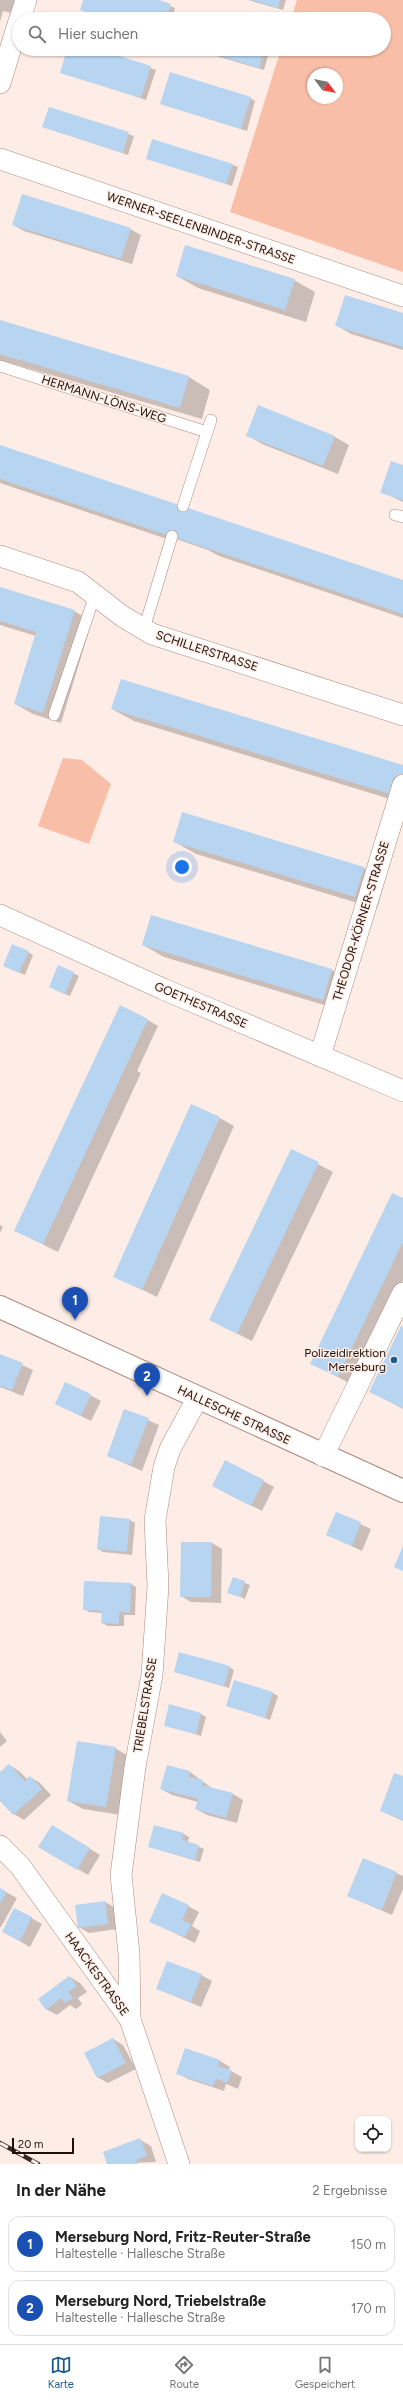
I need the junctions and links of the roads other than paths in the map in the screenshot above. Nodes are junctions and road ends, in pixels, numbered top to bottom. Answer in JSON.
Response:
{"nodes":[{"id":1,"x":26,"y":0,"type":"edge"},
{"id":2,"x":22,"y":12,"type":"edge"},
{"id":3,"x":12,"y":43,"type":"edge"},
{"id":4,"x":0,"y":83,"type":"edge"},
{"id":5,"x":0,"y":159,"type":"edge"},
{"id":6,"x":403,"y":296,"type":"edge"},
{"id":7,"x":0,"y":366,"type":"edge"},
{"id":8,"x":211,"y":420,"type":"dead end"},
{"id":9,"x":207,"y":432,"type":"junction"},
{"id":10,"x":183,"y":506,"type":"dead end"},
{"id":11,"x":172,"y":536,"type":"dead end"},
{"id":12,"x":0,"y":556,"type":"edge"},
{"id":13,"x":95,"y":595,"type":"junction"},
{"id":14,"x":144,"y":629,"type":"junction"},
{"id":15,"x":54,"y":714,"type":"dead end"},
{"id":16,"x":403,"y":715,"type":"edge"},
{"id":17,"x":403,"y":785,"type":"edge"},
{"id":18,"x":0,"y":916,"type":"edge"},
{"id":19,"x":320,"y":1056,"type":"junction"},
{"id":20,"x":403,"y":1091,"type":"edge"},
{"id":21,"x":403,"y":1292,"type":"edge"},
{"id":22,"x":0,"y":1307,"type":"edge"},
{"id":23,"x":197,"y":1399,"type":"junction"},
{"id":24,"x":323,"y":1456,"type":"junction"},
{"id":25,"x":403,"y":1491,"type":"edge"},
{"id":26,"x":0,"y":1846,"type":"edge"},
{"id":27,"x":130,"y":2019,"type":"junction"},
{"id":28,"x":179,"y":2164,"type":"edge"}],
"edges":[{"from":1,"to":2,"type":"street"},
{"from":3,"to":4,"type":"street"},
{"from":5,"to":6,"type":"street","name":"WERNER-SEELENBINDER-STRASSE"},
{"from":7,"to":9,"type":"lane","name":"HERMANN-LÖNS-WEG"},
{"from":8,"to":9,"type":"lane"},
{"from":9,"to":10,"type":"lane"},
{"from":11,"to":14,"type":"lane"},
{"from":12,"to":13,"type":"street","name":"SCHILLERSTRASSE"},
{"from":13,"to":14,"type":"street","name":"SCHILLERSTRASSE"},
{"from":13,"to":15,"type":"lane"},
{"from":14,"to":16,"type":"street","name":"SCHILLERSTRASSE"},
{"from":17,"to":19,"type":"street","name":"THEODOR-KÖRNER-STRASSE"},
{"from":18,"to":19,"type":"street","name":"GOETHESTRASSE"},
{"from":19,"to":20,"type":"street","name":"GOETHESTRASSE"},
{"from":21,"to":24,"type":"street"},
{"from":22,"to":23,"type":"main road","name":"HALLESCHE STRASSE"},
{"from":23,"to":24,"type":"main road","name":"HALLESCHE STRASSE"},
{"from":23,"to":27,"type":"street","name":"TRIEBELSTRASSE"},
{"from":24,"to":25,"type":"main road","name":"HALLESCHE STRASSE"},
{"from":26,"to":27,"type":"street","name":"HAACKESTRASSE"},
{"from":27,"to":28,"type":"street","name":"HAACKESTRASSE"}]}
